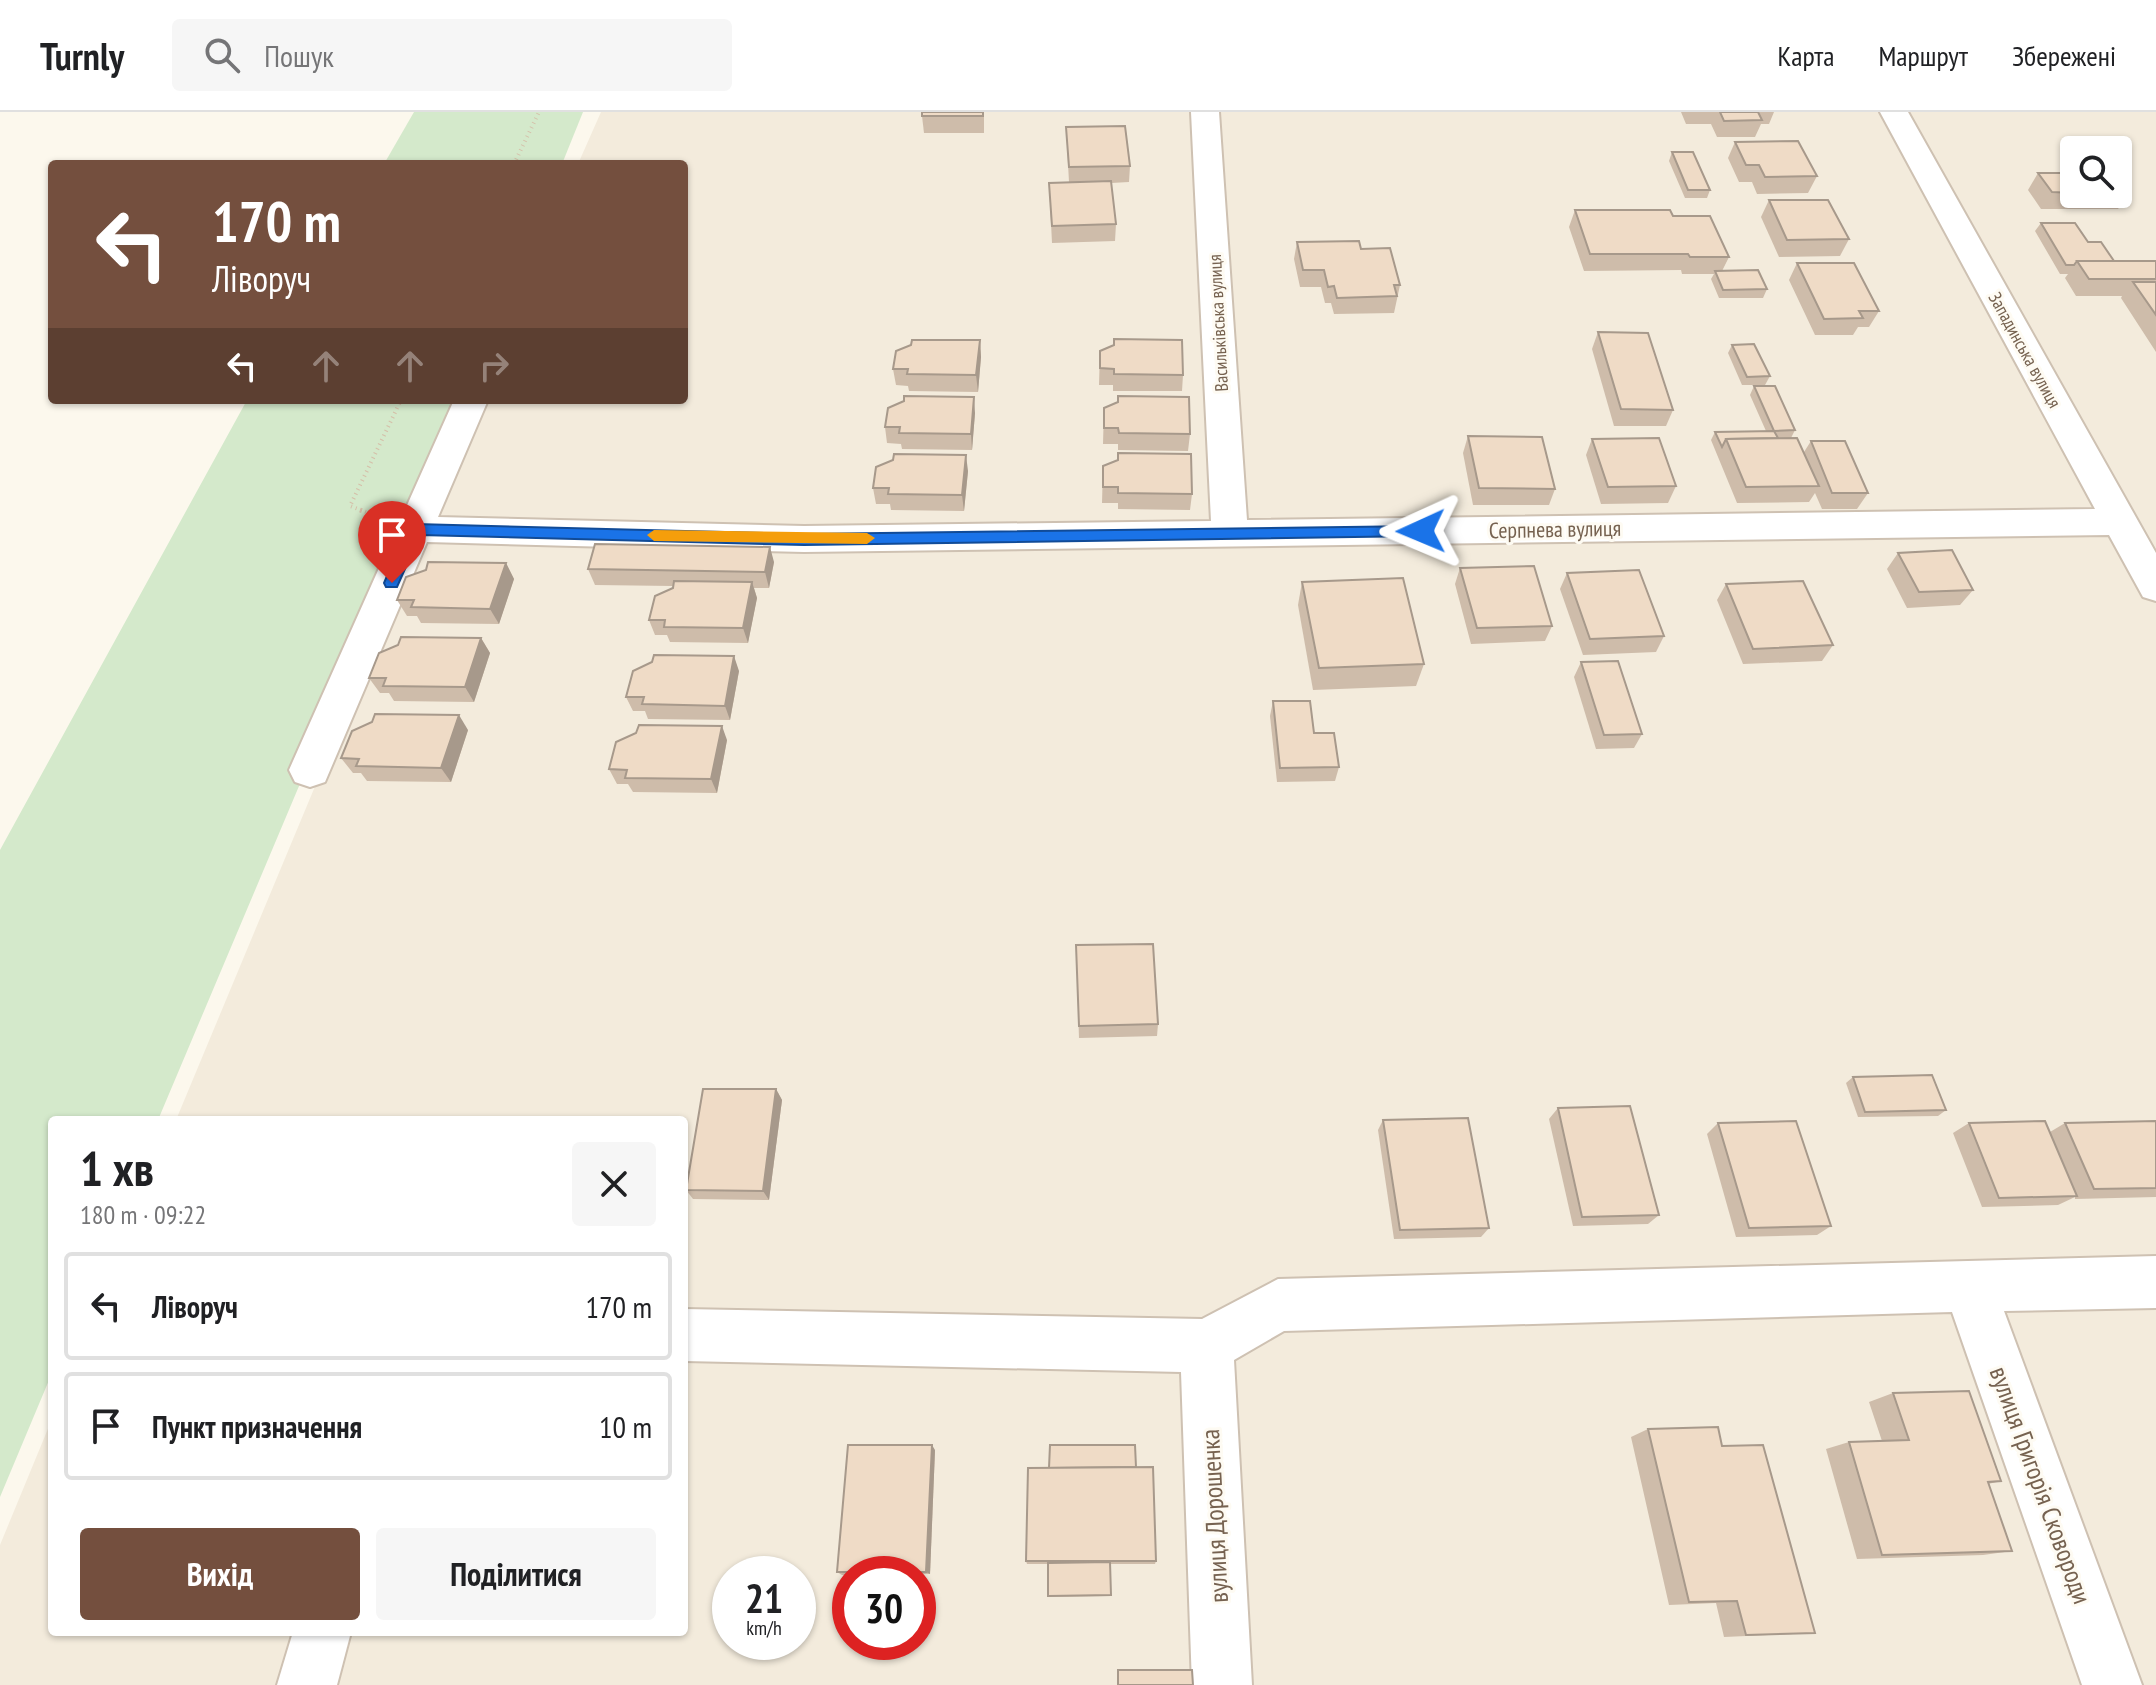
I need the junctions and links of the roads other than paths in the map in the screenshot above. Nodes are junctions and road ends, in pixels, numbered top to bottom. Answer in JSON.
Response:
{"nodes":[{"id":1,"x":1205,"y":112,"type":"edge"},
{"id":2,"x":1894,"y":112,"type":"edge"},
{"id":3,"x":469,"y":404,"type":"edge"},
{"id":4,"x":2120,"y":522,"type":"junction"},
{"id":5,"x":415,"y":529,"type":"junction"},
{"id":6,"x":1230,"y":533,"type":"junction"},
{"id":7,"x":2152,"y":570,"type":"edge"},
{"id":8,"x":310,"y":770,"type":"dead end"},
{"id":9,"x":2156,"y":1282,"type":"edge"},
{"id":10,"x":1969,"y":1286,"type":"junction"},
{"id":11,"x":688,"y":1335,"type":"edge"},
{"id":12,"x":1207,"y":1346,"type":"junction"},
{"id":13,"x":321,"y":1636,"type":"edge"},
{"id":14,"x":307,"y":1685,"type":"edge"},
{"id":15,"x":1222,"y":1685,"type":"edge"},
{"id":16,"x":2112,"y":1685,"type":"edge"}],
"edges":[{"from":1,"to":6,"type":"street","name":"Васильківська вулиця"},
{"from":2,"to":4,"type":"street","name":"Западинська вулиця"},
{"from":3,"to":5,"type":"street"},
{"from":4,"to":6,"type":"street","name":"Серпнева вулиця"},
{"from":4,"to":7,"type":"street","name":"Западинська вулиця"},
{"from":5,"to":6,"type":"street","name":"Серпнева вулиця"},
{"from":5,"to":8,"type":"street"},
{"from":9,"to":10,"type":"street"},
{"from":10,"to":12,"type":"street"},
{"from":10,"to":16,"type":"street","name":"вулиця Григорія Сковороди"},
{"from":11,"to":12,"type":"street"},
{"from":12,"to":15,"type":"street","name":"вулиця Дорошенка"},
{"from":13,"to":14,"type":"street"}]}
